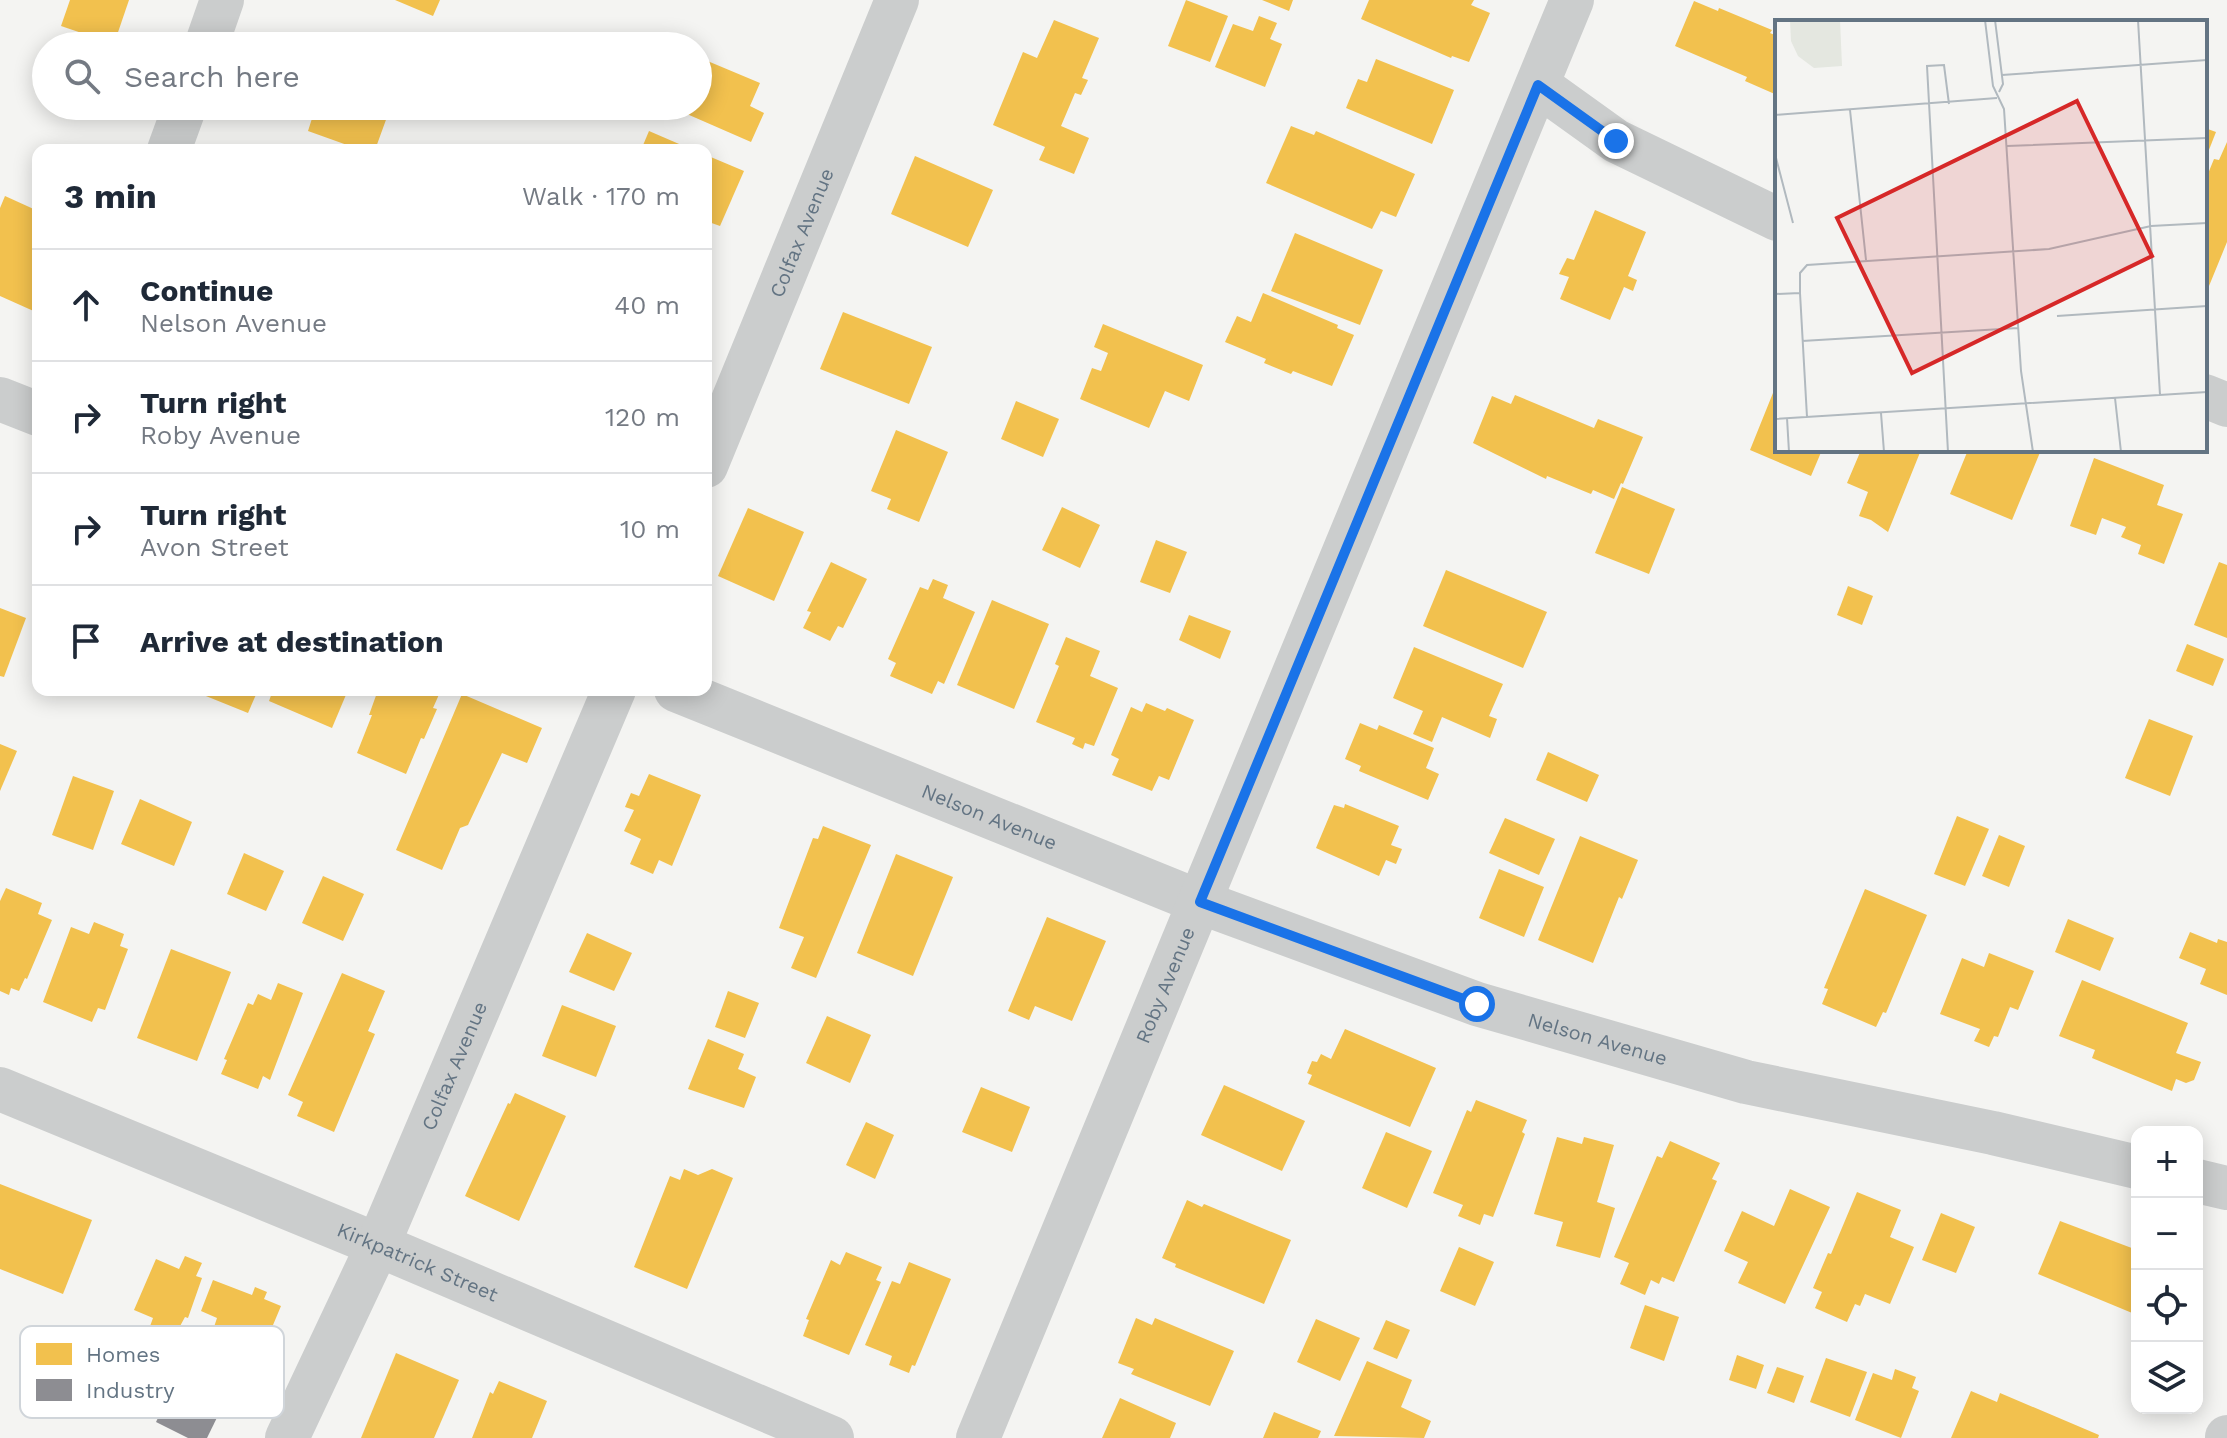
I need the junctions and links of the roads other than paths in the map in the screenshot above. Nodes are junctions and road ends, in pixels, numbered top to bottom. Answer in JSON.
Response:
{"nodes":[{"id":1,"x":222,"y":0,"type":"edge"},
{"id":2,"x":897,"y":0,"type":"edge"},
{"id":3,"x":1572,"y":0,"type":"edge"},
{"id":4,"x":211,"y":32,"type":"edge"},
{"id":5,"x":1538,"y":85,"type":"junction"},
{"id":6,"x":180,"y":120,"type":"edge"},
{"id":7,"x":171,"y":144,"type":"edge"},
{"id":8,"x":1775,"y":218,"type":"edge"},
{"id":9,"x":2207,"y":397,"type":"edge"},
{"id":10,"x":0,"y":399,"type":"edge"},
{"id":11,"x":2227,"y":405,"type":"edge"},
{"id":12,"x":32,"y":412,"type":"edge"},
{"id":13,"x":712,"y":451,"type":"edge"},
{"id":14,"x":611,"y":696,"type":"edge"},
{"id":15,"x":691,"y":696,"type":"edge"},
{"id":16,"x":1200,"y":902,"type":"junction"},
{"id":17,"x":0,"y":1089,"type":"edge"},
{"id":18,"x":2131,"y":1166,"type":"edge"},
{"id":19,"x":2203,"y":1182,"type":"edge"},
{"id":20,"x":2227,"y":1188,"type":"edge"},
{"id":21,"x":378,"y":1245,"type":"junction"},
{"id":22,"x":287,"y":1438,"type":"edge"},
{"id":23,"x":832,"y":1438,"type":"edge"},
{"id":24,"x":978,"y":1438,"type":"edge"}],
"edges":[{"from":1,"to":4,"type":"street"},
{"from":2,"to":13,"type":"street","name":"Colfax Avenue"},
{"from":3,"to":5,"type":"street","name":"Roby Avenue"},
{"from":5,"to":8,"type":"street"},
{"from":5,"to":16,"type":"street","name":"Roby Avenue"},
{"from":6,"to":7,"type":"street"},
{"from":9,"to":11,"type":"street"},
{"from":10,"to":12,"type":"street"},
{"from":14,"to":21,"type":"street","name":"Colfax Avenue"},
{"from":15,"to":16,"type":"street","name":"Nelson Avenue"},
{"from":16,"to":18,"type":"street","name":"Nelson Avenue"},
{"from":16,"to":24,"type":"street","name":"Roby Avenue"},
{"from":17,"to":21,"type":"street","name":"Kirkpatrick Street"},
{"from":19,"to":20,"type":"street"},
{"from":21,"to":22,"type":"street","name":"Colfax Avenue"},
{"from":21,"to":23,"type":"street","name":"Kirkpatrick Street"}]}
